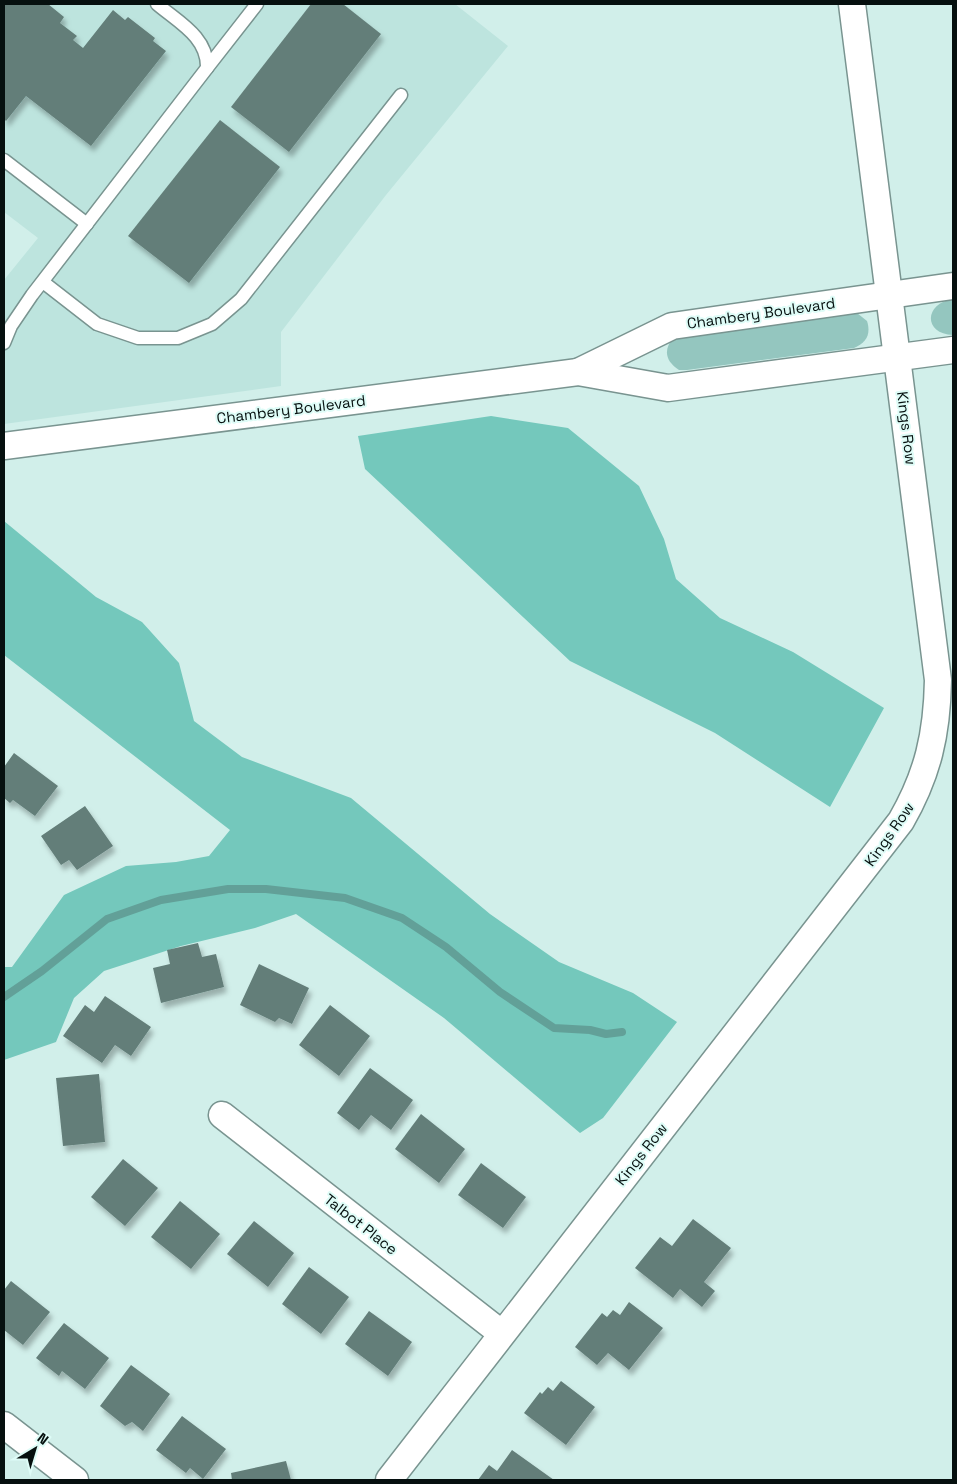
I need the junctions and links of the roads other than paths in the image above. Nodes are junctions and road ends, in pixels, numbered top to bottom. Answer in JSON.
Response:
{"nodes":[{"id":1,"x":156,"y":4,"type":"edge"},
{"id":2,"x":257,"y":4,"type":"edge"},
{"id":3,"x":852,"y":4,"type":"edge"},
{"id":4,"x":207,"y":68,"type":"junction"},
{"id":5,"x":401,"y":95,"type":"dead end"},
{"id":6,"x":4,"y":160,"type":"edge"},
{"id":7,"x":87,"y":224,"type":"junction"},
{"id":8,"x":43,"y":282,"type":"junction"},
{"id":9,"x":953,"y":286,"type":"edge"},
{"id":10,"x":890,"y":294,"type":"junction"},
{"id":11,"x":4,"y":343,"type":"edge"},
{"id":12,"x":953,"y":350,"type":"edge"},
{"id":13,"x":898,"y":357,"type":"junction"},
{"id":14,"x":578,"y":372,"type":"junction"},
{"id":15,"x":4,"y":446,"type":"edge"},
{"id":16,"x":222,"y":1115,"type":"dead end"},
{"id":17,"x":501,"y":1333,"type":"junction"},
{"id":18,"x":4,"y":1425,"type":"edge"},
{"id":19,"x":74,"y":1480,"type":"edge"},
{"id":20,"x":388,"y":1480,"type":"edge"}],
"edges":[{"from":1,"to":4,"type":"lane"},
{"from":2,"to":4,"type":"lane"},
{"from":3,"to":10,"type":"street","name":"Kings Row"},
{"from":4,"to":7,"type":"lane"},
{"from":5,"to":8,"type":"lane"},
{"from":6,"to":7,"type":"lane"},
{"from":7,"to":8,"type":"lane"},
{"from":8,"to":11,"type":"lane"},
{"from":9,"to":10,"type":"street","name":"Chambery Boulevard"},
{"from":10,"to":13,"type":"street","name":"Kings Row"},
{"from":10,"to":14,"type":"street","name":"Chambery Boulevard"},
{"from":12,"to":13,"type":"street","name":"Chambery Boulevard"},
{"from":13,"to":14,"type":"street","name":"Chambery Boulevard"},
{"from":13,"to":17,"type":"street","name":"Kings Row"},
{"from":14,"to":15,"type":"street","name":"Chambery Boulevard"},
{"from":16,"to":17,"type":"street","name":"Talbot Place"},
{"from":17,"to":20,"type":"street","name":"Kings Row"},
{"from":18,"to":19,"type":"street"}]}
